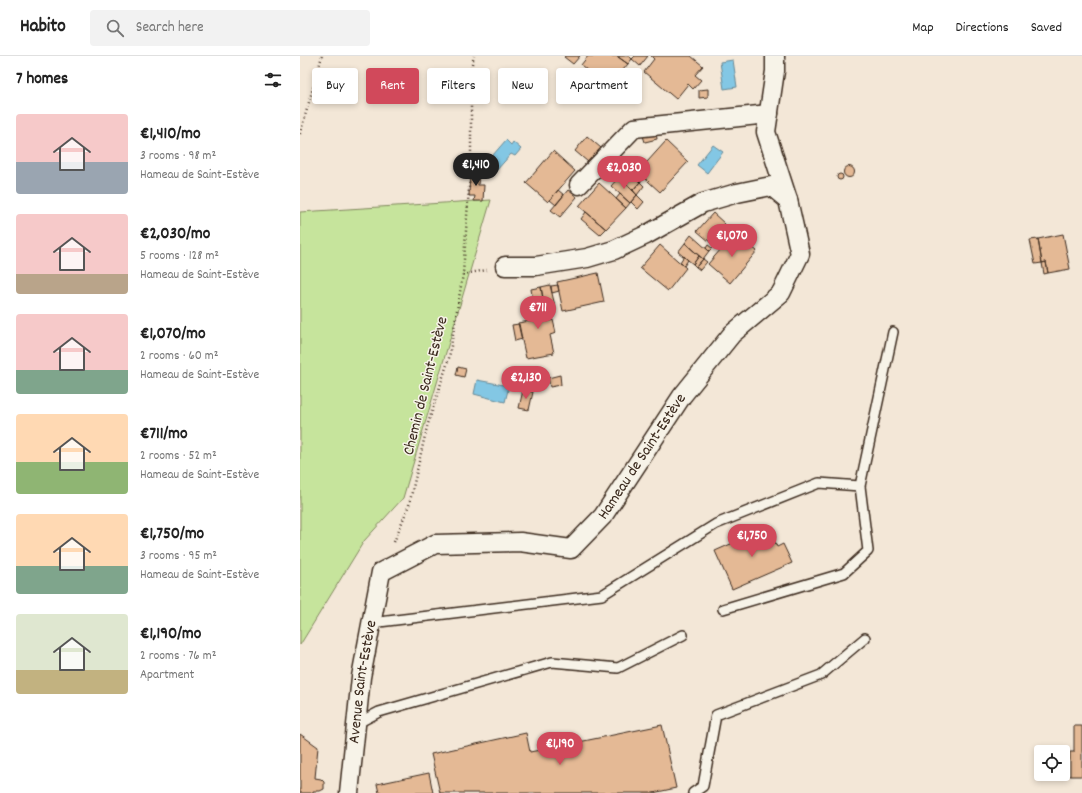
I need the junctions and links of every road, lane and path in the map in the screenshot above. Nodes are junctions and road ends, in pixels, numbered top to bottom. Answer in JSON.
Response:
{"nodes":[{"id":1,"x":322,"y":56,"type":"edge"},
{"id":2,"x":474,"y":56,"type":"edge"},
{"id":3,"x":775,"y":56,"type":"edge"},
{"id":4,"x":769,"y":114,"type":"junction"},
{"id":5,"x":300,"y":134,"type":"edge"},
{"id":6,"x":579,"y":185,"type":"dead end"},
{"id":7,"x":788,"y":200,"type":"junction"},
{"id":8,"x":505,"y":266,"type":"dead end"},
{"id":9,"x":893,"y":332,"type":"dead end"},
{"id":10,"x":860,"y":486,"type":"junction"},
{"id":11,"x":393,"y":544,"type":"dead end"},
{"id":12,"x":381,"y":572,"type":"joint"},
{"id":13,"x":723,"y":609,"type":"dead end"},
{"id":14,"x":371,"y":623,"type":"junction"},
{"id":15,"x":683,"y":635,"type":"dead end"},
{"id":16,"x":865,"y":638,"type":"dead end"},
{"id":17,"x":356,"y":724,"type":"junction"},
{"id":18,"x":350,"y":793,"type":"edge"},
{"id":19,"x":692,"y":793,"type":"edge"}],
"edges":[{"from":1,"to":5,"type":"path"},
{"from":2,"to":11,"type":"path","name":"Chemin de Saint-Estève"},
{"from":3,"to":4,"type":"street","name":"Hameau de Saint-Estève"},
{"from":4,"to":6,"type":"street"},
{"from":4,"to":7,"type":"street","name":"Hameau de Saint-Estève"},
{"from":7,"to":8,"type":"street"},
{"from":7,"to":12,"type":"street","name":"Hameau de Saint-Estève"},
{"from":9,"to":10,"type":"lane"},
{"from":10,"to":13,"type":"lane"},
{"from":10,"to":14,"type":"lane"},
{"from":12,"to":14,"type":"street","name":"Avenue Saint-Estève"},
{"from":14,"to":17,"type":"street","name":"Avenue Saint-Estève"},
{"from":15,"to":17,"type":"lane"},
{"from":16,"to":19,"type":"lane"},
{"from":17,"to":18,"type":"street","name":"Avenue Saint-Estève"}]}
